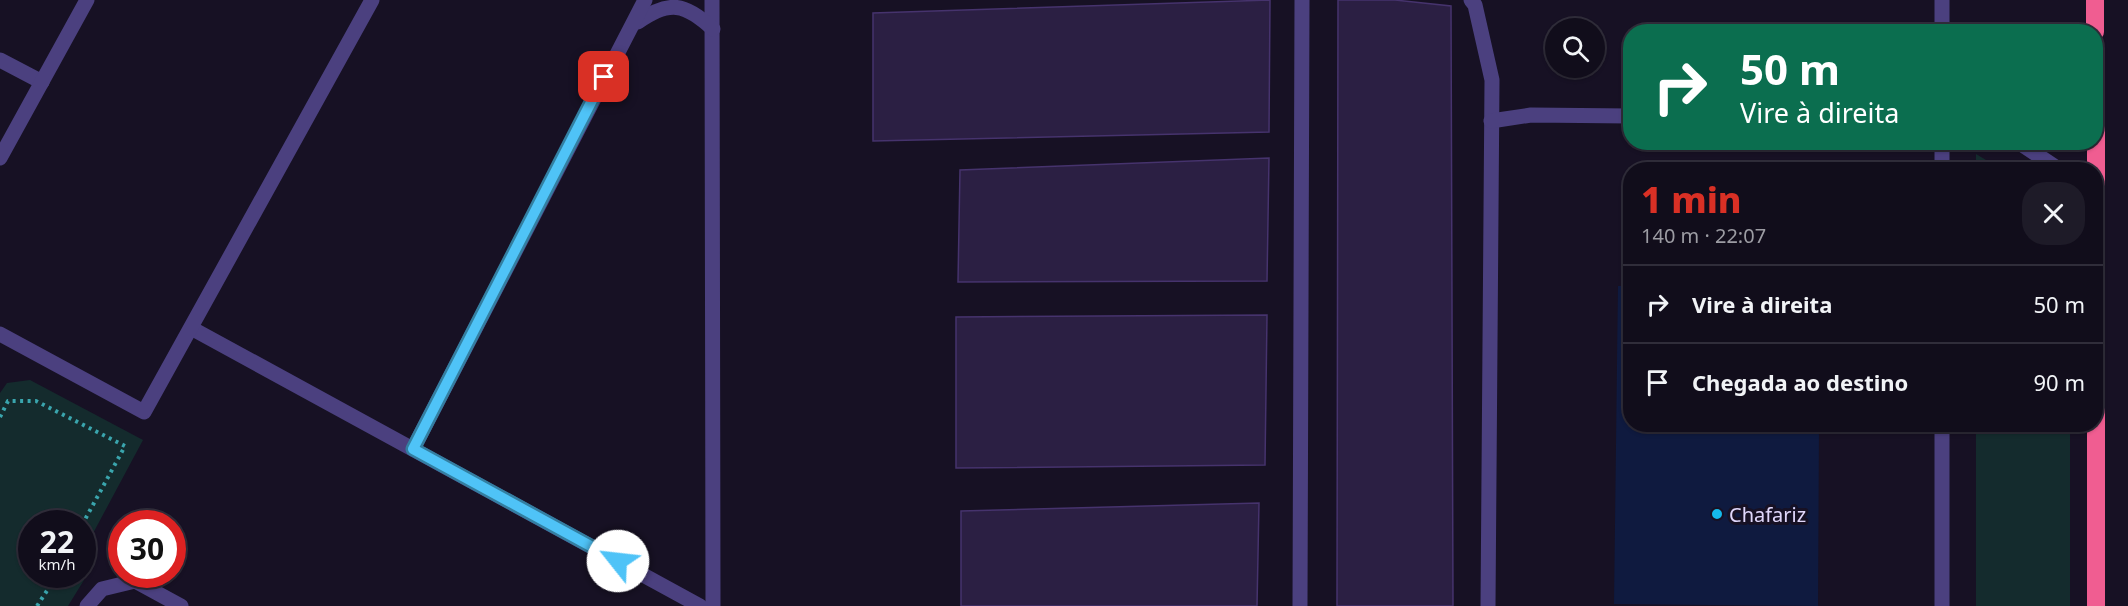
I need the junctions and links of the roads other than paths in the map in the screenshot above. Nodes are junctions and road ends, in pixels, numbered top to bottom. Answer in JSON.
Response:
{"nodes":[{"id":1,"x":87,"y":0,"type":"edge"},
{"id":2,"x":372,"y":0,"type":"edge"},
{"id":3,"x":645,"y":0,"type":"edge"},
{"id":4,"x":712,"y":0,"type":"edge"},
{"id":5,"x":1302,"y":0,"type":"edge"},
{"id":6,"x":1471,"y":0,"type":"edge"},
{"id":7,"x":1942,"y":0,"type":"edge"},
{"id":8,"x":2095,"y":0,"type":"edge"},
{"id":9,"x":1942,"y":24,"type":"edge"},
{"id":10,"x":2095,"y":24,"type":"edge"},
{"id":11,"x":712,"y":29,"type":"junction"},
{"id":12,"x":626,"y":35,"type":"junction"},
{"id":13,"x":0,"y":60,"type":"edge"},
{"id":14,"x":42,"y":82,"type":"junction"},
{"id":15,"x":1623,"y":116,"type":"edge"},
{"id":16,"x":1491,"y":121,"type":"junction"},
{"id":17,"x":2030,"y":150,"type":"edge"},
{"id":18,"x":0,"y":158,"type":"edge"},
{"id":19,"x":2048,"y":162,"type":"edge"},
{"id":20,"x":191,"y":328,"type":"junction"},
{"id":21,"x":2,"y":340,"type":"edge"},
{"id":22,"x":1942,"y":432,"type":"edge"},
{"id":23,"x":2096,"y":432,"type":"edge"},
{"id":24,"x":413,"y":449,"type":"junction"},
{"id":25,"x":87,"y":606,"type":"edge"},
{"id":26,"x":181,"y":606,"type":"edge"},
{"id":27,"x":700,"y":606,"type":"edge"},
{"id":28,"x":712,"y":606,"type":"edge"},
{"id":29,"x":1300,"y":606,"type":"edge"},
{"id":30,"x":1488,"y":606,"type":"edge"},
{"id":31,"x":1942,"y":606,"type":"edge"},
{"id":32,"x":2096,"y":606,"type":"edge"}],
"edges":[{"from":1,"to":14,"type":"street"},
{"from":2,"to":20,"type":"street"},
{"from":3,"to":12,"type":"street"},
{"from":4,"to":11,"type":"street"},
{"from":5,"to":29,"type":"street"},
{"from":6,"to":16,"type":"street"},
{"from":7,"to":9,"type":"street"},
{"from":8,"to":10,"type":"highway"},
{"from":11,"to":12,"type":"street"},
{"from":11,"to":28,"type":"street"},
{"from":12,"to":24,"type":"street"},
{"from":13,"to":14,"type":"street"},
{"from":14,"to":18,"type":"street"},
{"from":15,"to":16,"type":"street"},
{"from":16,"to":30,"type":"street"},
{"from":17,"to":19,"type":"street"},
{"from":20,"to":21,"type":"street"},
{"from":20,"to":24,"type":"street"},
{"from":22,"to":31,"type":"street"},
{"from":23,"to":32,"type":"highway"},
{"from":24,"to":27,"type":"street"},
{"from":25,"to":26,"type":"street"}]}
